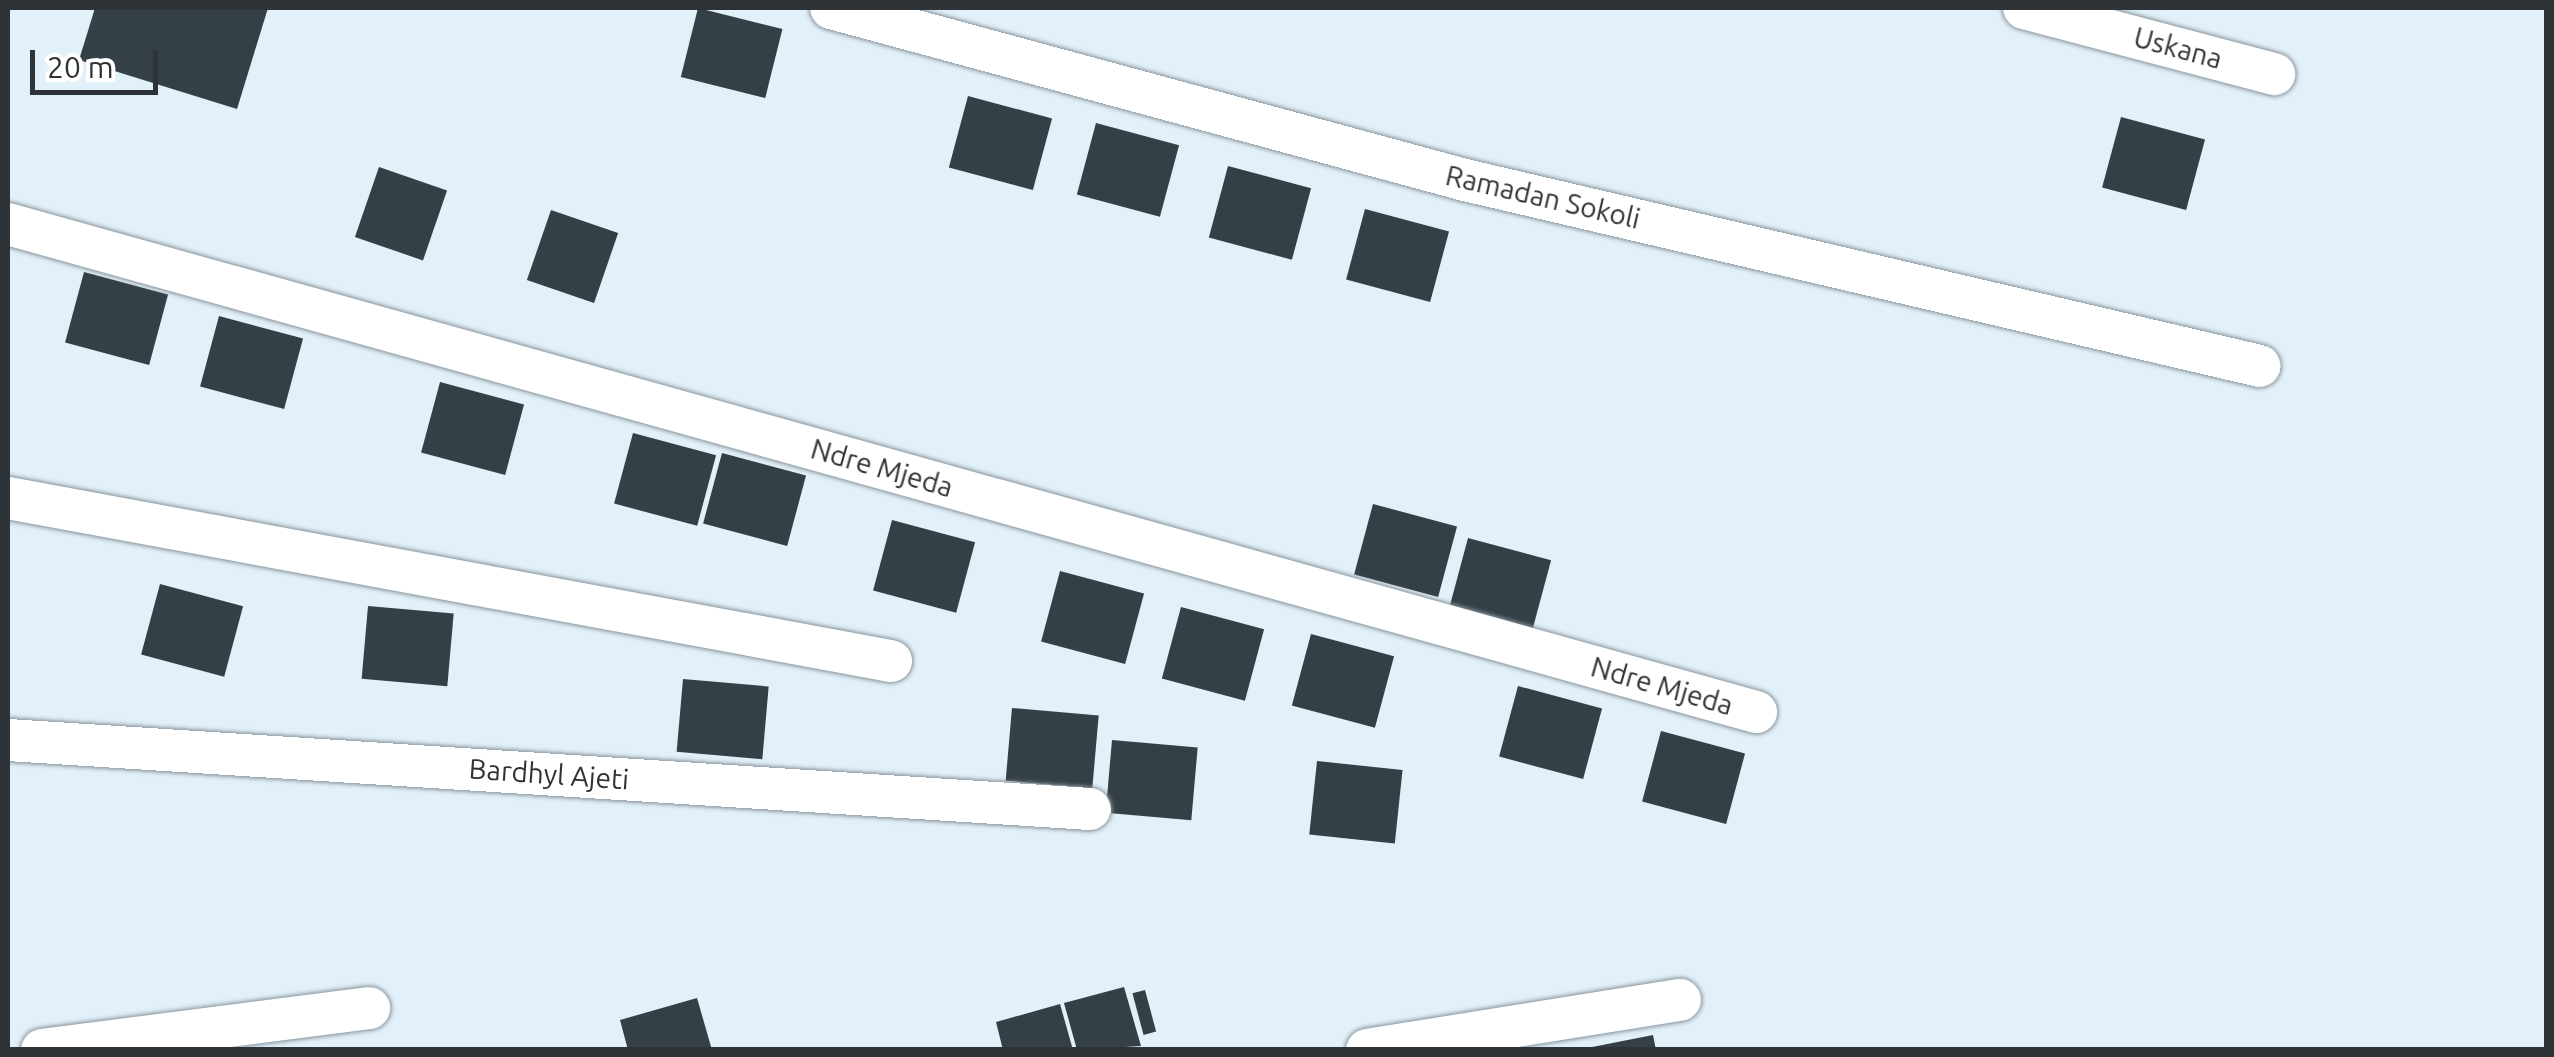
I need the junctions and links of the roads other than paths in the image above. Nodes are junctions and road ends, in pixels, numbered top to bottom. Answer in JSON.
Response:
{"nodes":[{"id":1,"x":831,"y":8,"type":"edge"},
{"id":2,"x":2024,"y":8,"type":"edge"},
{"id":3,"x":2274,"y":74,"type":"dead end"},
{"id":4,"x":8,"y":224,"type":"edge"},
{"id":5,"x":2260,"y":366,"type":"dead end"},
{"id":6,"x":8,"y":498,"type":"edge"},
{"id":7,"x":891,"y":661,"type":"dead end"},
{"id":8,"x":1756,"y":712,"type":"dead end"},
{"id":9,"x":8,"y":740,"type":"edge"},
{"id":10,"x":1090,"y":809,"type":"dead end"},
{"id":11,"x":1680,"y":1000,"type":"dead end"},
{"id":12,"x":368,"y":1008,"type":"dead end"},
{"id":13,"x":42,"y":1050,"type":"edge"},
{"id":14,"x":1366,"y":1050,"type":"edge"}],
"edges":[{"from":1,"to":5,"type":"street","name":"Ramadan Sokoli"},
{"from":2,"to":3,"type":"street","name":"Uskana"},
{"from":4,"to":8,"type":"street","name":"Ndre Mjeda"},
{"from":6,"to":7,"type":"street"},
{"from":9,"to":10,"type":"street","name":"Bardhyl Ajeti"},
{"from":11,"to":14,"type":"street"},
{"from":12,"to":13,"type":"street"}]}
